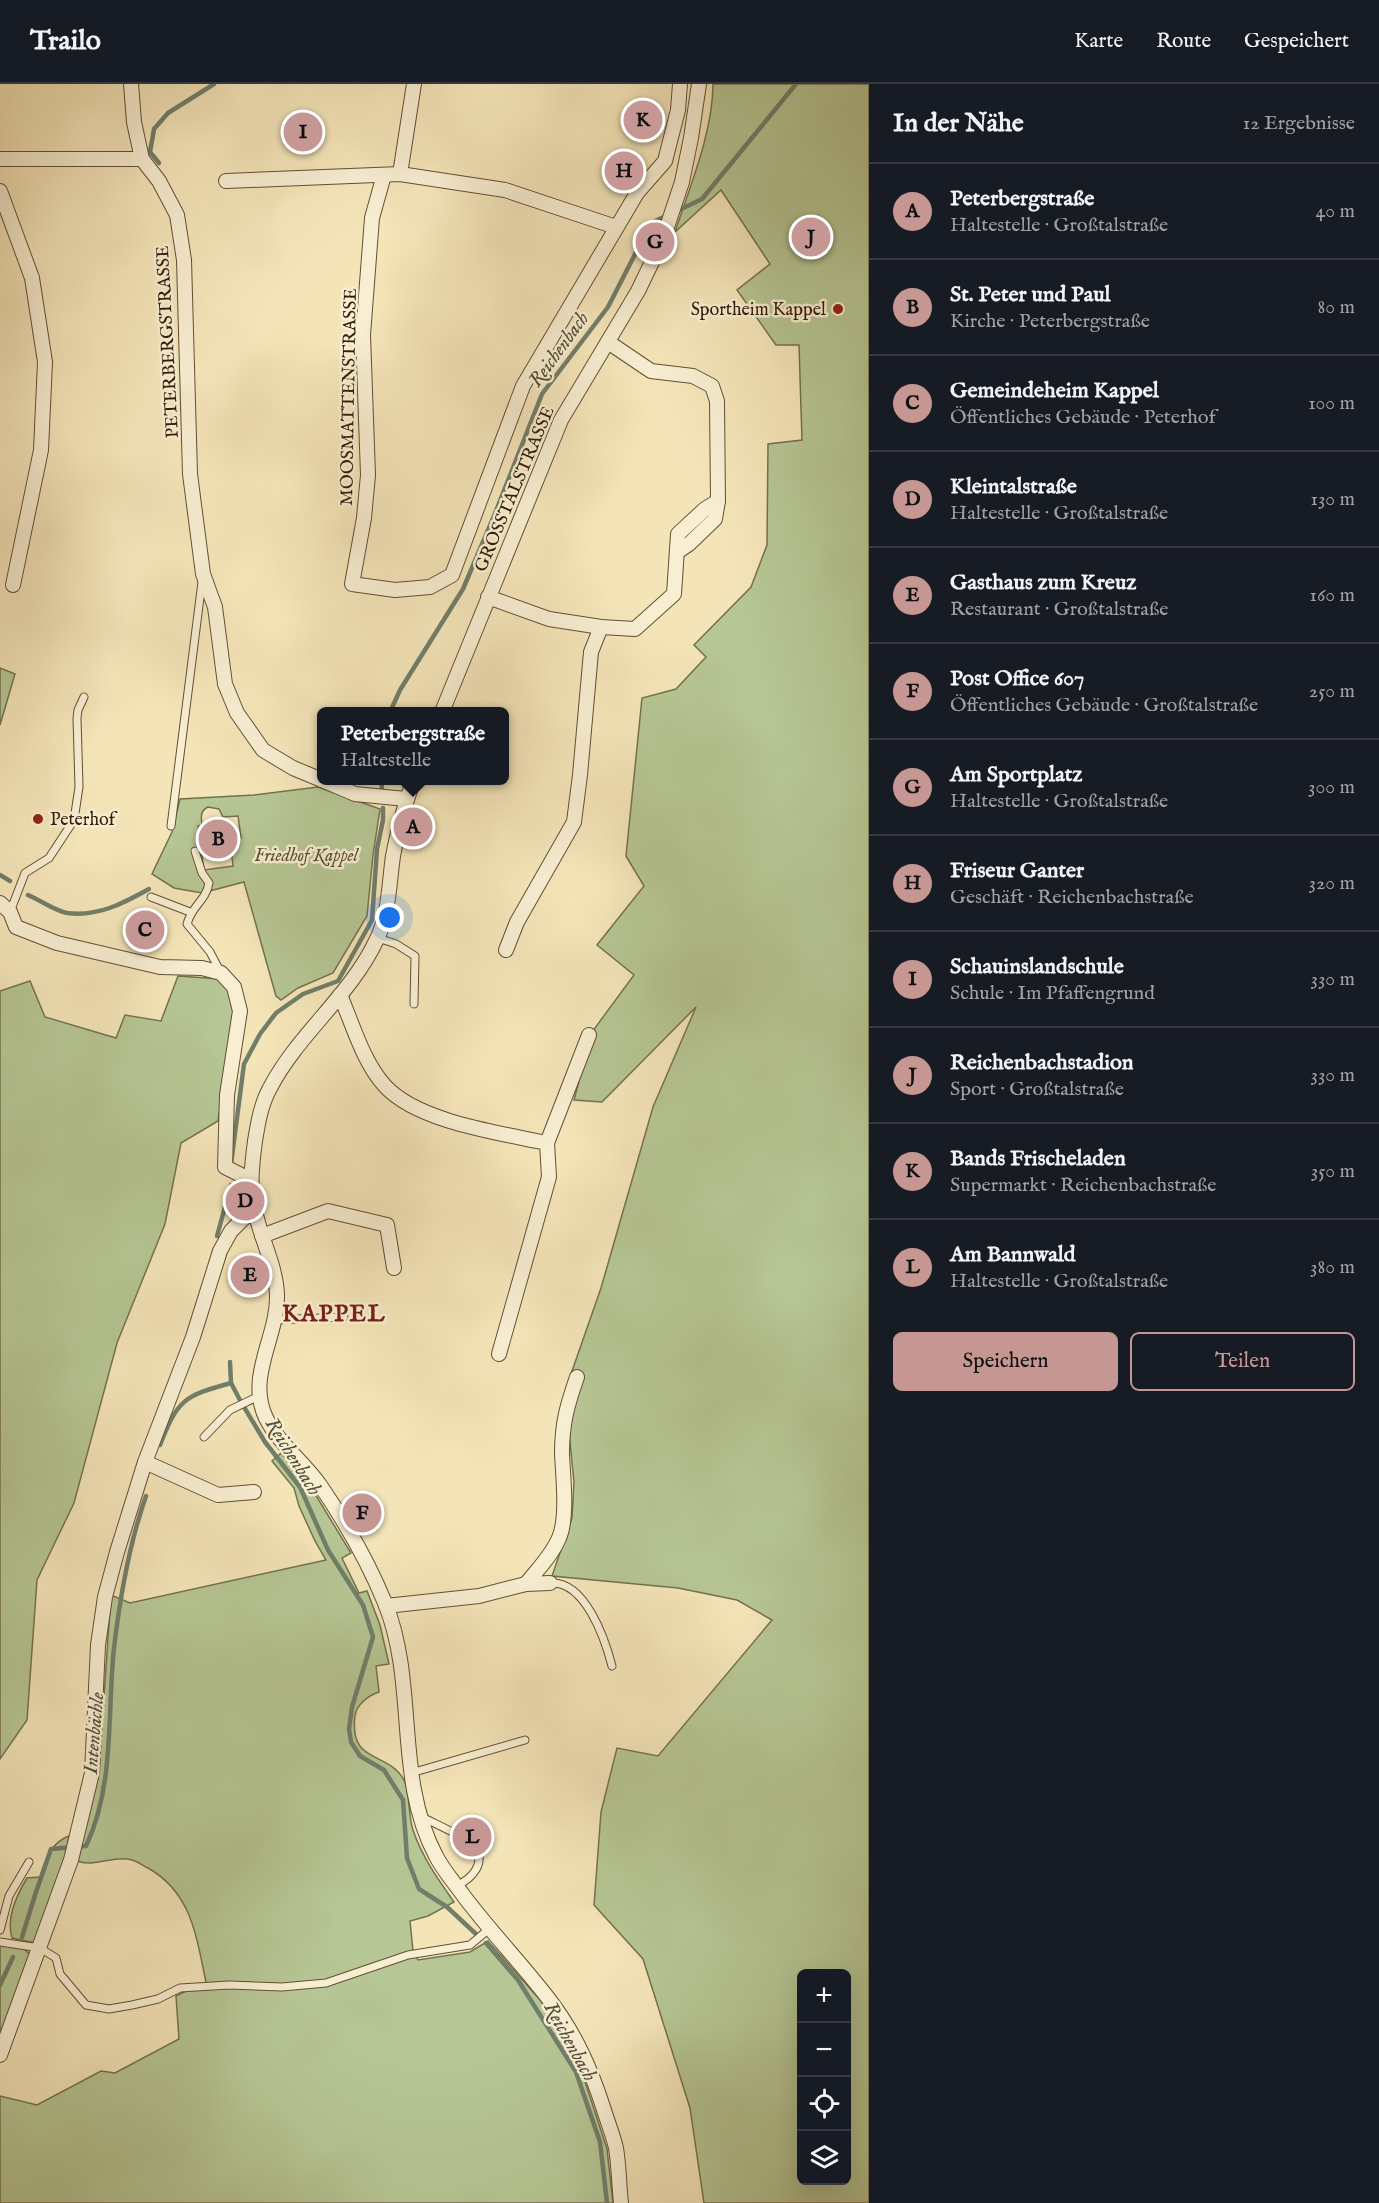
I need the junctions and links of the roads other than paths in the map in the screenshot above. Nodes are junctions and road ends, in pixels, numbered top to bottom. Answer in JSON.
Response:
{"nodes":[{"id":1,"x":131,"y":84,"type":"edge"},
{"id":2,"x":414,"y":84,"type":"edge"},
{"id":3,"x":680,"y":84,"type":"edge"},
{"id":4,"x":699,"y":84,"type":"edge"},
{"id":5,"x":0,"y":159,"type":"edge"},
{"id":6,"x":142,"y":159,"type":"junction"},
{"id":7,"x":400,"y":174,"type":"junction"},
{"id":8,"x":384,"y":175,"type":"junction"},
{"id":9,"x":226,"y":181,"type":"dead end"},
{"id":10,"x":0,"y":191,"type":"edge"},
{"id":11,"x":616,"y":227,"type":"junction"},
{"id":12,"x":608,"y":342,"type":"junction"},
{"id":13,"x":203,"y":573,"type":"junction"},
{"id":14,"x":13,"y":585,"type":"dead end"},
{"id":15,"x":488,"y":597,"type":"junction"},
{"id":16,"x":602,"y":627,"type":"junction"},
{"id":17,"x":84,"y":697,"type":"dead end"},
{"id":18,"x":444,"y":707,"type":"edge"},
{"id":19,"x":317,"y":778,"type":"edge"},
{"id":20,"x":334,"y":785,"type":"edge"},
{"id":21,"x":412,"y":785,"type":"edge"},
{"id":22,"x":406,"y":799,"type":"junction"},
{"id":23,"x":171,"y":826,"type":"dead end"},
{"id":24,"x":195,"y":851,"type":"dead end"},
{"id":25,"x":151,"y":897,"type":"dead end"},
{"id":26,"x":5,"y":908,"type":"edge"},
{"id":27,"x":190,"y":912,"type":"junction"},
{"id":28,"x":378,"y":938,"type":"junction"},
{"id":29,"x":506,"y":950,"type":"dead end"},
{"id":30,"x":220,"y":973,"type":"junction"},
{"id":31,"x":340,"y":995,"type":"junction"},
{"id":32,"x":414,"y":1004,"type":"dead end"},
{"id":33,"x":589,"y":1035,"type":"dead end"},
{"id":34,"x":547,"y":1143,"type":"junction"},
{"id":35,"x":242,"y":1175,"type":"junction"},
{"id":36,"x":254,"y":1208,"type":"junction"},
{"id":37,"x":262,"y":1236,"type":"junction"},
{"id":38,"x":394,"y":1268,"type":"dead end"},
{"id":39,"x":344,"y":1317,"type":"dead end"},
{"id":40,"x":274,"y":1320,"type":"junction"},
{"id":41,"x":499,"y":1354,"type":"dead end"},
{"id":42,"x":577,"y":1377,"type":"dead end"},
{"id":43,"x":259,"y":1396,"type":"junction"},
{"id":44,"x":204,"y":1437,"type":"dead end"},
{"id":45,"x":145,"y":1462,"type":"junction"},
{"id":46,"x":254,"y":1492,"type":"dead end"},
{"id":47,"x":550,"y":1583,"type":"joint"},
{"id":48,"x":526,"y":1584,"type":"junction"},
{"id":49,"x":386,"y":1606,"type":"junction"},
{"id":50,"x":612,"y":1666,"type":"dead end"},
{"id":51,"x":525,"y":1740,"type":"dead end"},
{"id":52,"x":411,"y":1773,"type":"junction"},
{"id":53,"x":419,"y":1815,"type":"junction"},
{"id":54,"x":29,"y":1862,"type":"dead end"},
{"id":55,"x":456,"y":1886,"type":"junction"},
{"id":56,"x":489,"y":1929,"type":"junction"},
{"id":57,"x":0,"y":1930,"type":"edge"},
{"id":58,"x":0,"y":1942,"type":"edge"},
{"id":59,"x":40,"y":1948,"type":"junction"},
{"id":60,"x":0,"y":2055,"type":"edge"},
{"id":61,"x":621,"y":2203,"type":"edge"}],
"edges":[{"from":1,"to":6,"type":"street","name":"PETERBERGSTRASSE"},
{"from":2,"to":7,"type":"street"},
{"from":3,"to":11,"type":"street"},
{"from":4,"to":12,"type":"street","name":"GROSSTALSTRASSE"},
{"from":5,"to":6,"type":"street"},
{"from":6,"to":13,"type":"street","name":"PETERBERGSTRASSE"},
{"from":7,"to":8,"type":"street"},
{"from":7,"to":11,"type":"street"},
{"from":8,"to":9,"type":"street"},
{"from":8,"to":11,"type":"street","name":"MOOSMATTENSTRASSE"},
{"from":10,"to":14,"type":"street"},
{"from":12,"to":15,"type":"street","name":"GROSSTALSTRASSE"},
{"from":12,"to":16,"type":"street"},
{"from":13,"to":19,"type":"street","name":"PETERBERGSTRASSE"},
{"from":13,"to":23,"type":"lane","name":"PETERBERGSTRASSE"},
{"from":15,"to":16,"type":"street"},
{"from":15,"to":18,"type":"street","name":"GROSSTALSTRASSE"},
{"from":16,"to":29,"type":"street"},
{"from":17,"to":26,"type":"lane"},
{"from":20,"to":22,"type":"street","name":"PETERBERGSTRASSE"},
{"from":21,"to":22,"type":"street"},
{"from":22,"to":28,"type":"street"},
{"from":24,"to":27,"type":"lane"},
{"from":25,"to":27,"type":"lane"},
{"from":26,"to":30,"type":"street"},
{"from":27,"to":30,"type":"lane"},
{"from":28,"to":31,"type":"street"},
{"from":28,"to":32,"type":"lane"},
{"from":30,"to":35,"type":"street"},
{"from":31,"to":34,"type":"street"},
{"from":31,"to":35,"type":"street"},
{"from":33,"to":34,"type":"street"},
{"from":34,"to":41,"type":"street"},
{"from":35,"to":36,"type":"street"},
{"from":36,"to":37,"type":"street"},
{"from":36,"to":45,"type":"street"},
{"from":37,"to":38,"type":"street"},
{"from":37,"to":40,"type":"street"},
{"from":39,"to":40,"type":"lane"},
{"from":40,"to":43,"type":"street"},
{"from":42,"to":48,"type":"street"},
{"from":43,"to":44,"type":"lane"},
{"from":43,"to":49,"type":"street"},
{"from":45,"to":46,"type":"street"},
{"from":45,"to":59,"type":"street"},
{"from":47,"to":48,"type":"street"},
{"from":47,"to":50,"type":"lane"},
{"from":48,"to":49,"type":"street"},
{"from":49,"to":52,"type":"street"},
{"from":51,"to":52,"type":"lane"},
{"from":52,"to":53,"type":"street"},
{"from":53,"to":55,"type":"street"},
{"from":53,"to":55,"type":"lane"},
{"from":54,"to":57,"type":"lane"},
{"from":55,"to":56,"type":"street"},
{"from":56,"to":59,"type":"lane"},
{"from":56,"to":61,"type":"street"},
{"from":58,"to":59,"type":"lane"},
{"from":59,"to":60,"type":"street"}]}
